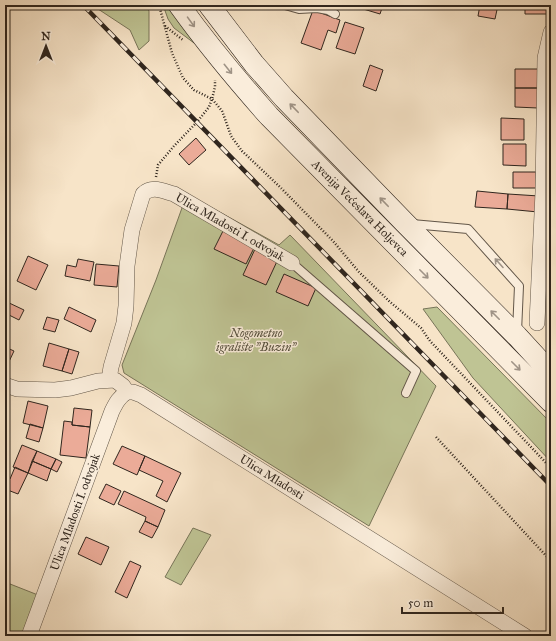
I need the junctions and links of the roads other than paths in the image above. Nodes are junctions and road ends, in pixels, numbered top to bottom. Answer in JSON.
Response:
{"nodes":[{"id":1,"x":179,"y":5,"type":"edge"},
{"id":2,"x":285,"y":5,"type":"edge"},
{"id":3,"x":218,"y":10,"type":"edge"},
{"id":4,"x":335,"y":14,"type":"dead end"},
{"id":5,"x":551,"y":32,"type":"edge"},
{"id":6,"x":405,"y":224,"type":"junction"},
{"id":7,"x":292,"y":263,"type":"joint"},
{"id":8,"x":537,"y":323,"type":"dead end"},
{"id":9,"x":517,"y":336,"type":"junction"},
{"id":10,"x":551,"y":373,"type":"edge"},
{"id":11,"x":109,"y":380,"type":"junction"},
{"id":12,"x":5,"y":385,"type":"edge"},
{"id":13,"x":127,"y":392,"type":"junction"},
{"id":14,"x":406,"y":393,"type":"dead end"},
{"id":15,"x":551,"y":402,"type":"edge"},
{"id":16,"x":29,"y":636,"type":"edge"},
{"id":17,"x":525,"y":636,"type":"edge"}],
"edges":[{"from":1,"to":15,"type":"main road","name":"Avenija Većeslava Holjevca","one_way":true},
{"from":2,"to":4,"type":"lane"},
{"from":6,"to":3,"type":"main road","name":"Avenija Većeslava Holjevca","one_way":true},
{"from":5,"to":8,"type":"street"},
{"from":9,"to":6,"type":"main road","name":"Avenija Većeslava Holjevca","one_way":true},
{"from":9,"to":6,"type":"lane","one_way":true},
{"from":7,"to":11,"type":"street","name":"Ulica Mladosti I. odvojak"},
{"from":7,"to":14,"type":"lane"},
{"from":9,"to":10,"type":"main road","name":"Avenija Većeslava Holjevca"},
{"from":11,"to":12,"type":"street"},
{"from":11,"to":13,"type":"street","name":"Ulica Mladosti"},
{"from":13,"to":16,"type":"street","name":"Ulica Mladosti I. odvojak"},
{"from":13,"to":17,"type":"street","name":"Ulica Mladosti"}]}
